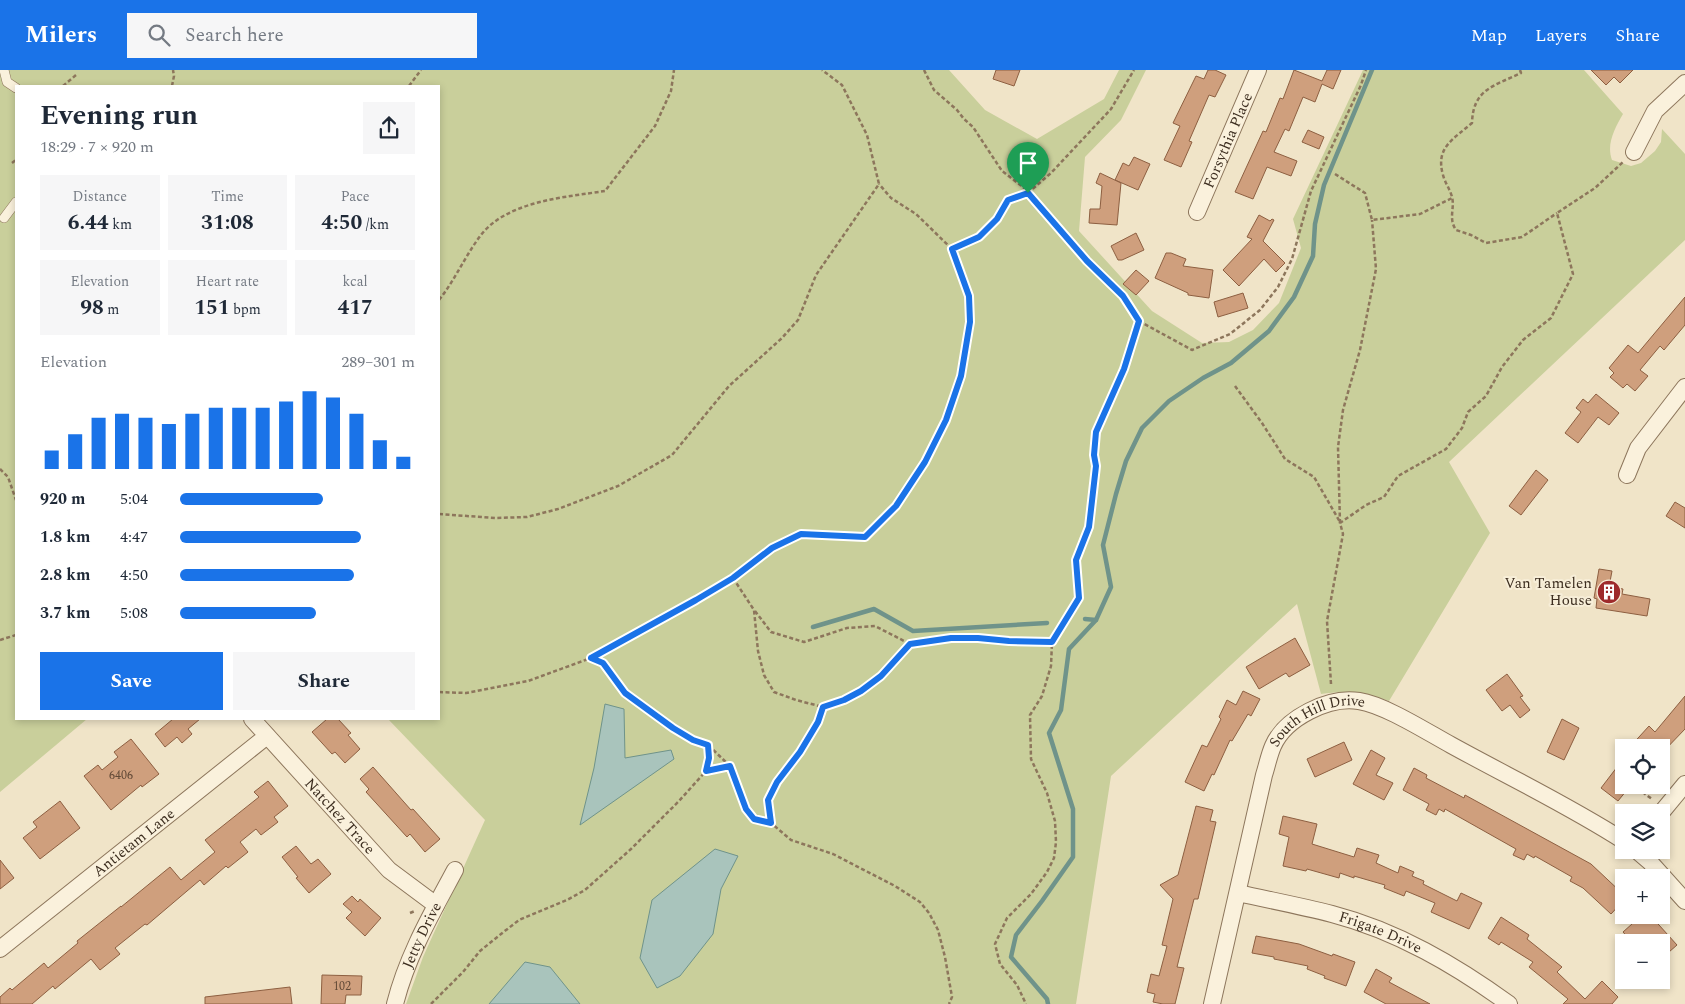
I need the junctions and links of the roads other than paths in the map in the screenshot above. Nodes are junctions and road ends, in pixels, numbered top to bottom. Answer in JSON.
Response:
{"nodes":[{"id":1,"x":4,"y":70,"type":"edge"},
{"id":2,"x":1258,"y":70,"type":"edge"},
{"id":3,"x":1685,"y":82,"type":"edge"},
{"id":4,"x":15,"y":87,"type":"edge"},
{"id":5,"x":1634,"y":152,"type":"road end"},
{"id":6,"x":15,"y":203,"type":"edge"},
{"id":7,"x":1197,"y":212,"type":"dead end"},
{"id":8,"x":4,"y":218,"type":"dead end"},
{"id":9,"x":1685,"y":387,"type":"edge"},
{"id":10,"x":1627,"y":475,"type":"dead end"},
{"id":11,"x":253,"y":720,"type":"edge"},
{"id":12,"x":267,"y":736,"type":"junction"},
{"id":13,"x":1685,"y":784,"type":"edge"},
{"id":14,"x":1668,"y":804,"type":"edge"},
{"id":15,"x":1615,"y":836,"type":"edge"},
{"id":16,"x":1646,"y":859,"type":"edge"},
{"id":17,"x":455,"y":870,"type":"dead end"},
{"id":18,"x":1238,"y":893,"type":"junction"},
{"id":19,"x":1685,"y":901,"type":"edge"},
{"id":20,"x":436,"y":905,"type":"junction"},
{"id":21,"x":0,"y":949,"type":"edge"},
{"id":22,"x":395,"y":1004,"type":"edge"},
{"id":23,"x":1212,"y":1004,"type":"edge"},
{"id":24,"x":1509,"y":1004,"type":"edge"}],
"edges":[{"from":1,"to":4,"type":"lane"},
{"from":2,"to":7,"type":"street","name":"Forsythia Place"},
{"from":3,"to":5,"type":"street"},
{"from":6,"to":8,"type":"lane"},
{"from":9,"to":10,"type":"street"},
{"from":11,"to":12,"type":"street","name":"Natchez Trace"},
{"from":12,"to":20,"type":"street","name":"Natchez Trace"},
{"from":12,"to":21,"type":"street","name":"Antietam Lane"},
{"from":13,"to":14,"type":"street"},
{"from":15,"to":18,"type":"street","name":"South Hill Drive"},
{"from":16,"to":19,"type":"street"},
{"from":17,"to":20,"type":"street","name":"Jetty Drive"},
{"from":18,"to":23,"type":"street","name":"South Hill Drive"},
{"from":18,"to":24,"type":"street","name":"Frigate Drive"},
{"from":20,"to":22,"type":"street","name":"Jetty Drive"}]}
